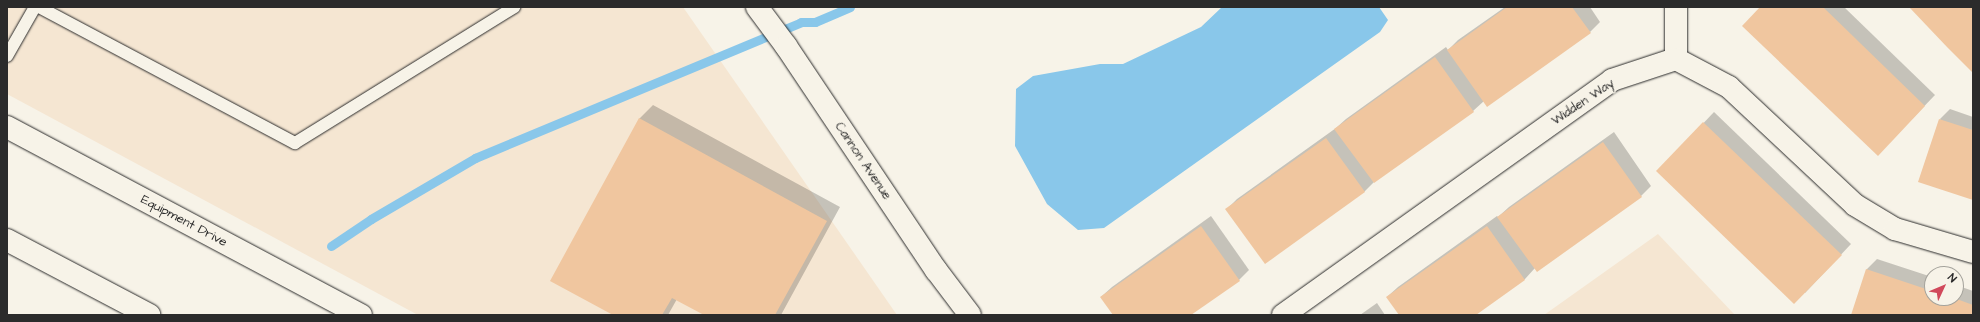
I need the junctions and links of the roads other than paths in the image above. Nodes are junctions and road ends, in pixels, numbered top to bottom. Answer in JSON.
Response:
{"nodes":[{"id":1,"x":35,"y":7,"type":"edge"},
{"id":2,"x":39,"y":7,"type":"edge"},
{"id":3,"x":514,"y":7,"type":"edge"},
{"id":4,"x":1676,"y":7,"type":"edge"},
{"id":5,"x":760,"y":11,"type":"edge"},
{"id":6,"x":7,"y":56,"type":"edge"},
{"id":7,"x":1676,"y":59,"type":"junction"},
{"id":8,"x":7,"y":127,"type":"edge"},
{"id":9,"x":7,"y":240,"type":"edge"},
{"id":10,"x":1973,"y":252,"type":"edge"},
{"id":11,"x":149,"y":315,"type":"edge"},
{"id":12,"x":361,"y":315,"type":"edge"},
{"id":13,"x":970,"y":315,"type":"edge"},
{"id":14,"x":1283,"y":315,"type":"edge"}],
"edges":[{"from":1,"to":6,"type":"lane"},
{"from":2,"to":3,"type":"lane"},
{"from":4,"to":7,"type":"main road"},
{"from":5,"to":13,"type":"main road","name":"Cannon Avenue"},
{"from":7,"to":10,"type":"main road"},
{"from":7,"to":14,"type":"main road","name":"Widden Way"},
{"from":8,"to":12,"type":"main road","name":"Equipment Drive"},
{"from":9,"to":11,"type":"main road"}]}
